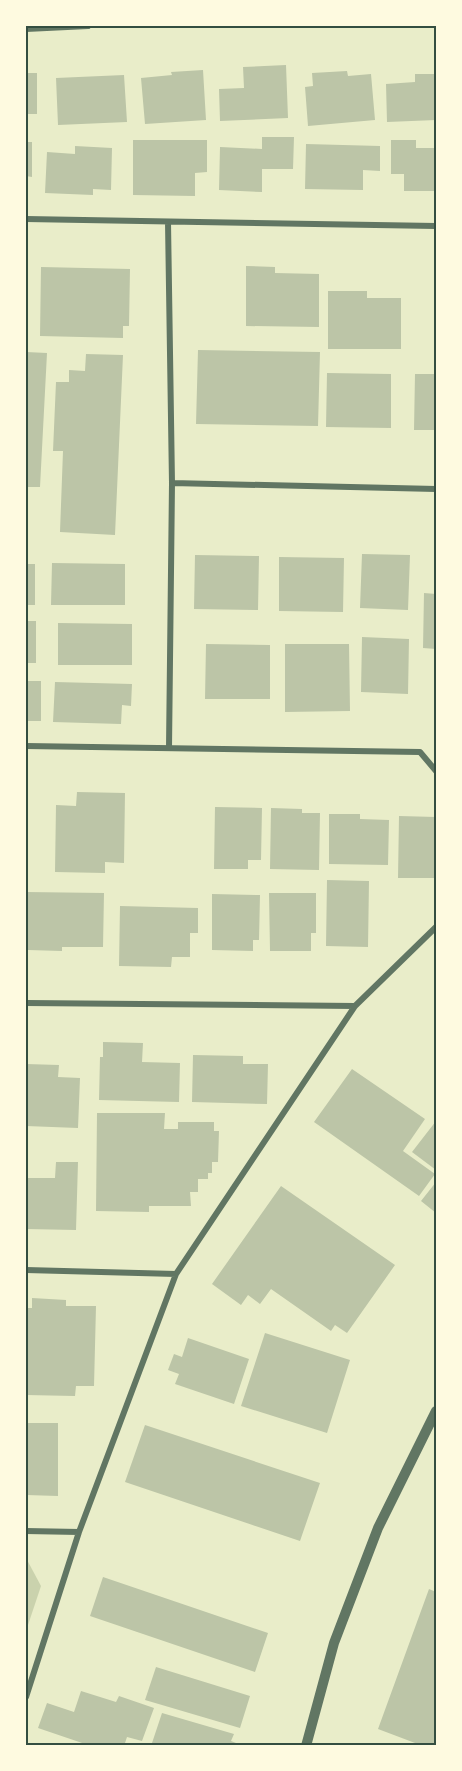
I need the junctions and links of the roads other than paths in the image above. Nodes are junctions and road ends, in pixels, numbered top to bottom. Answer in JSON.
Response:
{"nodes":[{"id":1,"x":88,"y":26,"type":"edge"},
{"id":2,"x":26,"y":29,"type":"edge"},
{"id":3,"x":26,"y":219,"type":"edge"},
{"id":4,"x":168,"y":222,"type":"junction"},
{"id":5,"x":436,"y":226,"type":"edge"},
{"id":6,"x":172,"y":483,"type":"junction"},
{"id":7,"x":436,"y":489,"type":"edge"},
{"id":8,"x":26,"y":746,"type":"edge"},
{"id":9,"x":169,"y":748,"type":"junction"},
{"id":10,"x":436,"y":771,"type":"edge"},
{"id":11,"x":436,"y":927,"type":"edge"},
{"id":12,"x":26,"y":1003,"type":"edge"},
{"id":13,"x":355,"y":1006,"type":"junction"},
{"id":14,"x":26,"y":1270,"type":"edge"},
{"id":15,"x":176,"y":1274,"type":"junction"},
{"id":16,"x":436,"y":1412,"type":"edge"},
{"id":17,"x":26,"y":1531,"type":"edge"},
{"id":18,"x":79,"y":1532,"type":"junction"},
{"id":19,"x":26,"y":1697,"type":"edge"},
{"id":20,"x":306,"y":1746,"type":"edge"}],
"edges":[{"from":1,"to":2,"type":"street"},
{"from":3,"to":4,"type":"street"},
{"from":4,"to":5,"type":"street"},
{"from":4,"to":6,"type":"street"},
{"from":6,"to":7,"type":"street"},
{"from":6,"to":9,"type":"street"},
{"from":8,"to":9,"type":"street"},
{"from":9,"to":10,"type":"street"},
{"from":11,"to":13,"type":"street"},
{"from":12,"to":13,"type":"street"},
{"from":13,"to":15,"type":"street"},
{"from":14,"to":15,"type":"street"},
{"from":15,"to":18,"type":"street"},
{"from":16,"to":20,"type":"street"},
{"from":17,"to":18,"type":"street"},
{"from":18,"to":19,"type":"street"}]}
